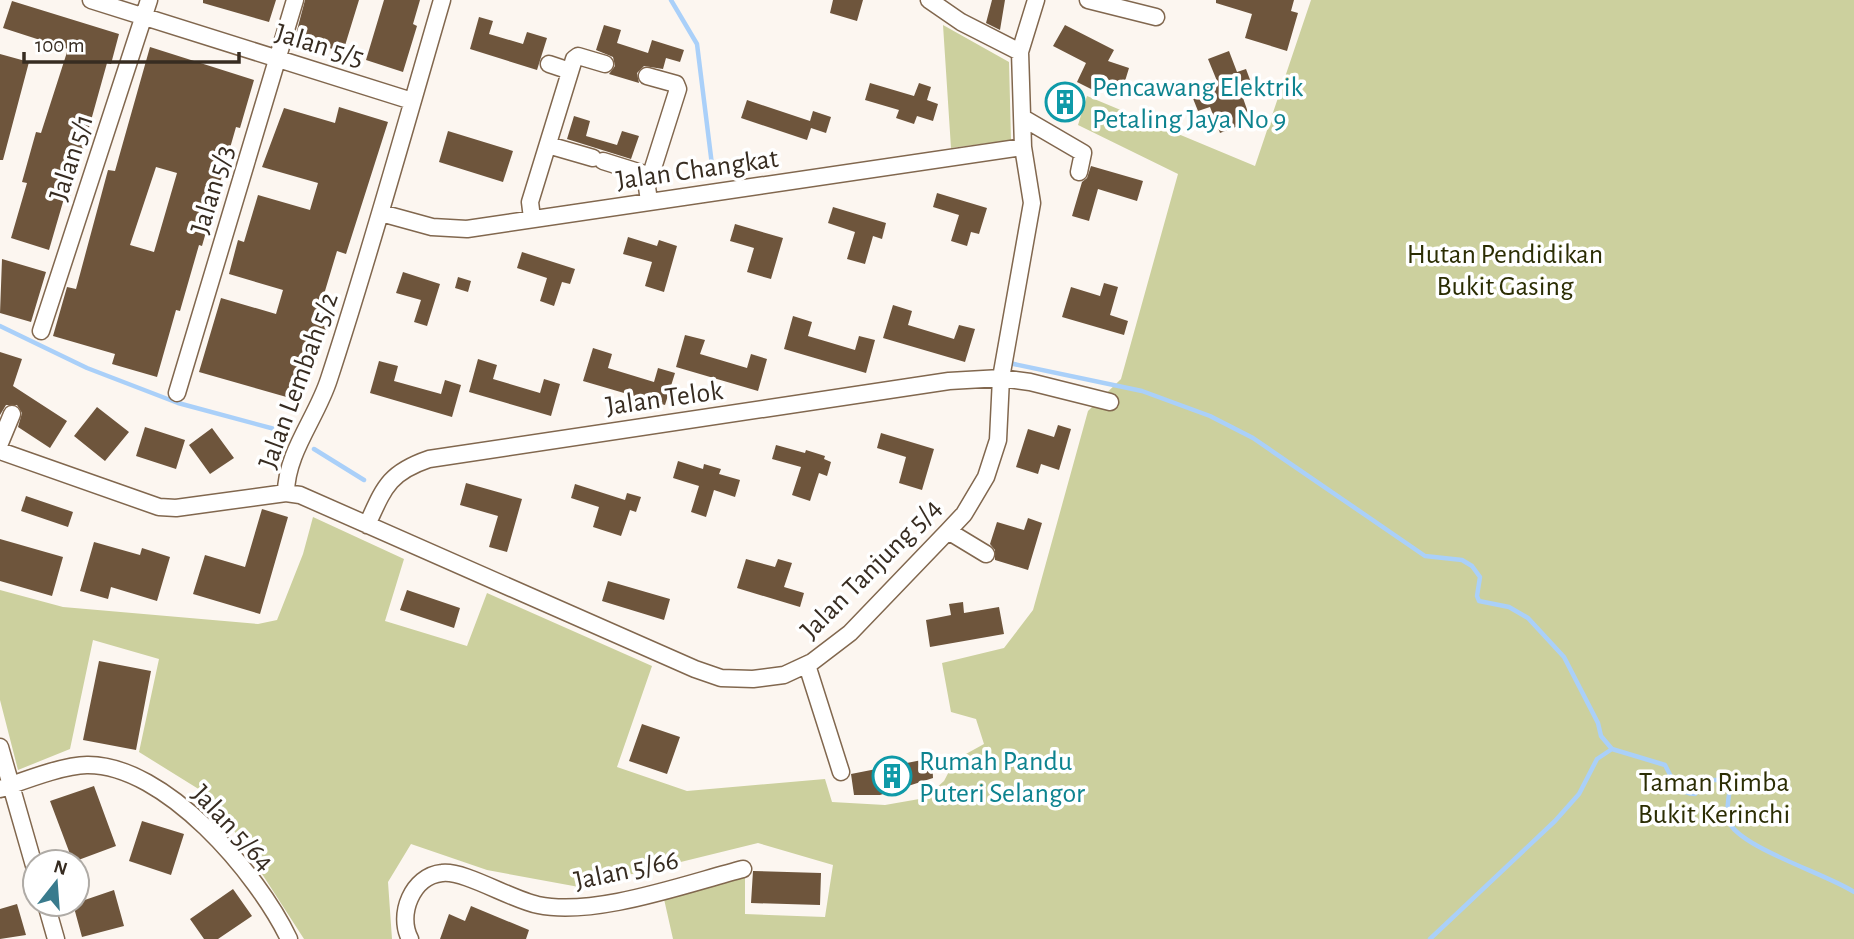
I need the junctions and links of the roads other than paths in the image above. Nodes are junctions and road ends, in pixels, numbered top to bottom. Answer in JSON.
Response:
{"nodes":[{"id":1,"x":91,"y":0,"type":"edge"},
{"id":2,"x":149,"y":0,"type":"edge"},
{"id":3,"x":295,"y":0,"type":"edge"},
{"id":4,"x":442,"y":0,"type":"edge"},
{"id":5,"x":929,"y":0,"type":"edge"},
{"id":6,"x":1036,"y":0,"type":"edge"},
{"id":7,"x":1088,"y":0,"type":"edge"},
{"id":8,"x":144,"y":17,"type":"junction"},
{"id":9,"x":1156,"y":17,"type":"dead end"},
{"id":10,"x":1020,"y":52,"type":"junction"},
{"id":11,"x":278,"y":59,"type":"junction"},
{"id":12,"x":549,"y":64,"type":"dead end"},
{"id":13,"x":605,"y":64,"type":"dead end"},
{"id":14,"x":570,"y":71,"type":"junction"},
{"id":15,"x":647,"y":76,"type":"dead end"},
{"id":16,"x":412,"y":101,"type":"junction"},
{"id":17,"x":1023,"y":118,"type":"junction"},
{"id":18,"x":548,"y":145,"type":"junction"},
{"id":19,"x":1023,"y":147,"type":"junction"},
{"id":20,"x":1079,"y":172,"type":"dead end"},
{"id":21,"x":650,"y":176,"type":"junction"},
{"id":22,"x":649,"y":201,"type":"junction"},
{"id":23,"x":381,"y":213,"type":"junction"},
{"id":24,"x":532,"y":218,"type":"junction"},
{"id":25,"x":41,"y":331,"type":"dead end"},
{"id":26,"x":1001,"y":378,"type":"junction"},
{"id":27,"x":177,"y":393,"type":"dead end"},
{"id":28,"x":1110,"y":402,"type":"dead end"},
{"id":29,"x":12,"y":414,"type":"dead end"},
{"id":30,"x":0,"y":443,"type":"edge"},
{"id":31,"x":0,"y":451,"type":"edge"},
{"id":32,"x":286,"y":493,"type":"junction"},
{"id":33,"x":367,"y":525,"type":"junction"},
{"id":34,"x":948,"y":531,"type":"junction"},
{"id":35,"x":986,"y":554,"type":"dead end"},
{"id":36,"x":807,"y":665,"type":"junction"},
{"id":37,"x":0,"y":747,"type":"edge"},
{"id":38,"x":841,"y":772,"type":"dead end"},
{"id":39,"x":5,"y":788,"type":"edge"},
{"id":40,"x":27,"y":848,"type":"edge"},
{"id":41,"x":743,"y":870,"type":"dead end"},
{"id":42,"x":50,"y":918,"type":"edge"},
{"id":43,"x":56,"y":939,"type":"edge"},
{"id":44,"x":289,"y":939,"type":"edge"},
{"id":45,"x":410,"y":939,"type":"edge"}],
"edges":[{"from":1,"to":8,"type":"street","name":"Jalan 5/5"},
{"from":2,"to":8,"type":"street","name":"Jalan 5/1"},
{"from":3,"to":11,"type":"street","name":"Jalan 5/3"},
{"from":4,"to":16,"type":"street","name":"Jalan Lembah 5/2"},
{"from":5,"to":10,"type":"street"},
{"from":6,"to":10,"type":"street","name":"Jalan Tanjung 5/4"},
{"from":7,"to":9,"type":"street"},
{"from":8,"to":11,"type":"street","name":"Jalan 5/5"},
{"from":8,"to":25,"type":"street","name":"Jalan 5/1"},
{"from":10,"to":17,"type":"street","name":"Jalan Tanjung 5/4"},
{"from":11,"to":16,"type":"street","name":"Jalan 5/5"},
{"from":11,"to":27,"type":"street","name":"Jalan 5/3"},
{"from":12,"to":14,"type":"street"},
{"from":13,"to":14,"type":"street"},
{"from":14,"to":18,"type":"street"},
{"from":15,"to":21,"type":"street"},
{"from":16,"to":23,"type":"street","name":"Jalan Lembah 5/2"},
{"from":17,"to":19,"type":"street","name":"Jalan Tanjung 5/4"},
{"from":17,"to":20,"type":"street"},
{"from":18,"to":21,"type":"street"},
{"from":18,"to":24,"type":"street"},
{"from":19,"to":22,"type":"street","name":"Jalan Changkat"},
{"from":19,"to":26,"type":"street","name":"Jalan Tanjung 5/4"},
{"from":21,"to":22,"type":"street"},
{"from":22,"to":24,"type":"street","name":"Jalan Changkat"},
{"from":23,"to":24,"type":"street","name":"Jalan Changkat"},
{"from":23,"to":32,"type":"street","name":"Jalan Lembah 5/2"},
{"from":26,"to":28,"type":"street","name":"Jalan Telok"},
{"from":26,"to":33,"type":"street","name":"Jalan Telok"},
{"from":26,"to":34,"type":"street","name":"Jalan Tanjung 5/4"},
{"from":29,"to":30,"type":"street"},
{"from":31,"to":32,"type":"street","name":"Jalan Lembah 5/2"},
{"from":32,"to":33,"type":"street","name":"Jalan Tanjung 5/4"},
{"from":33,"to":36,"type":"street","name":"Jalan Tanjung 5/4"},
{"from":34,"to":35,"type":"street"},
{"from":34,"to":36,"type":"street","name":"Jalan Tanjung 5/4"},
{"from":36,"to":38,"type":"street"},
{"from":37,"to":39,"type":"street"},
{"from":39,"to":40,"type":"street"},
{"from":39,"to":44,"type":"street","name":"Jalan 5/64"},
{"from":41,"to":45,"type":"street","name":"Jalan 5/66"},
{"from":42,"to":43,"type":"street"}]}
